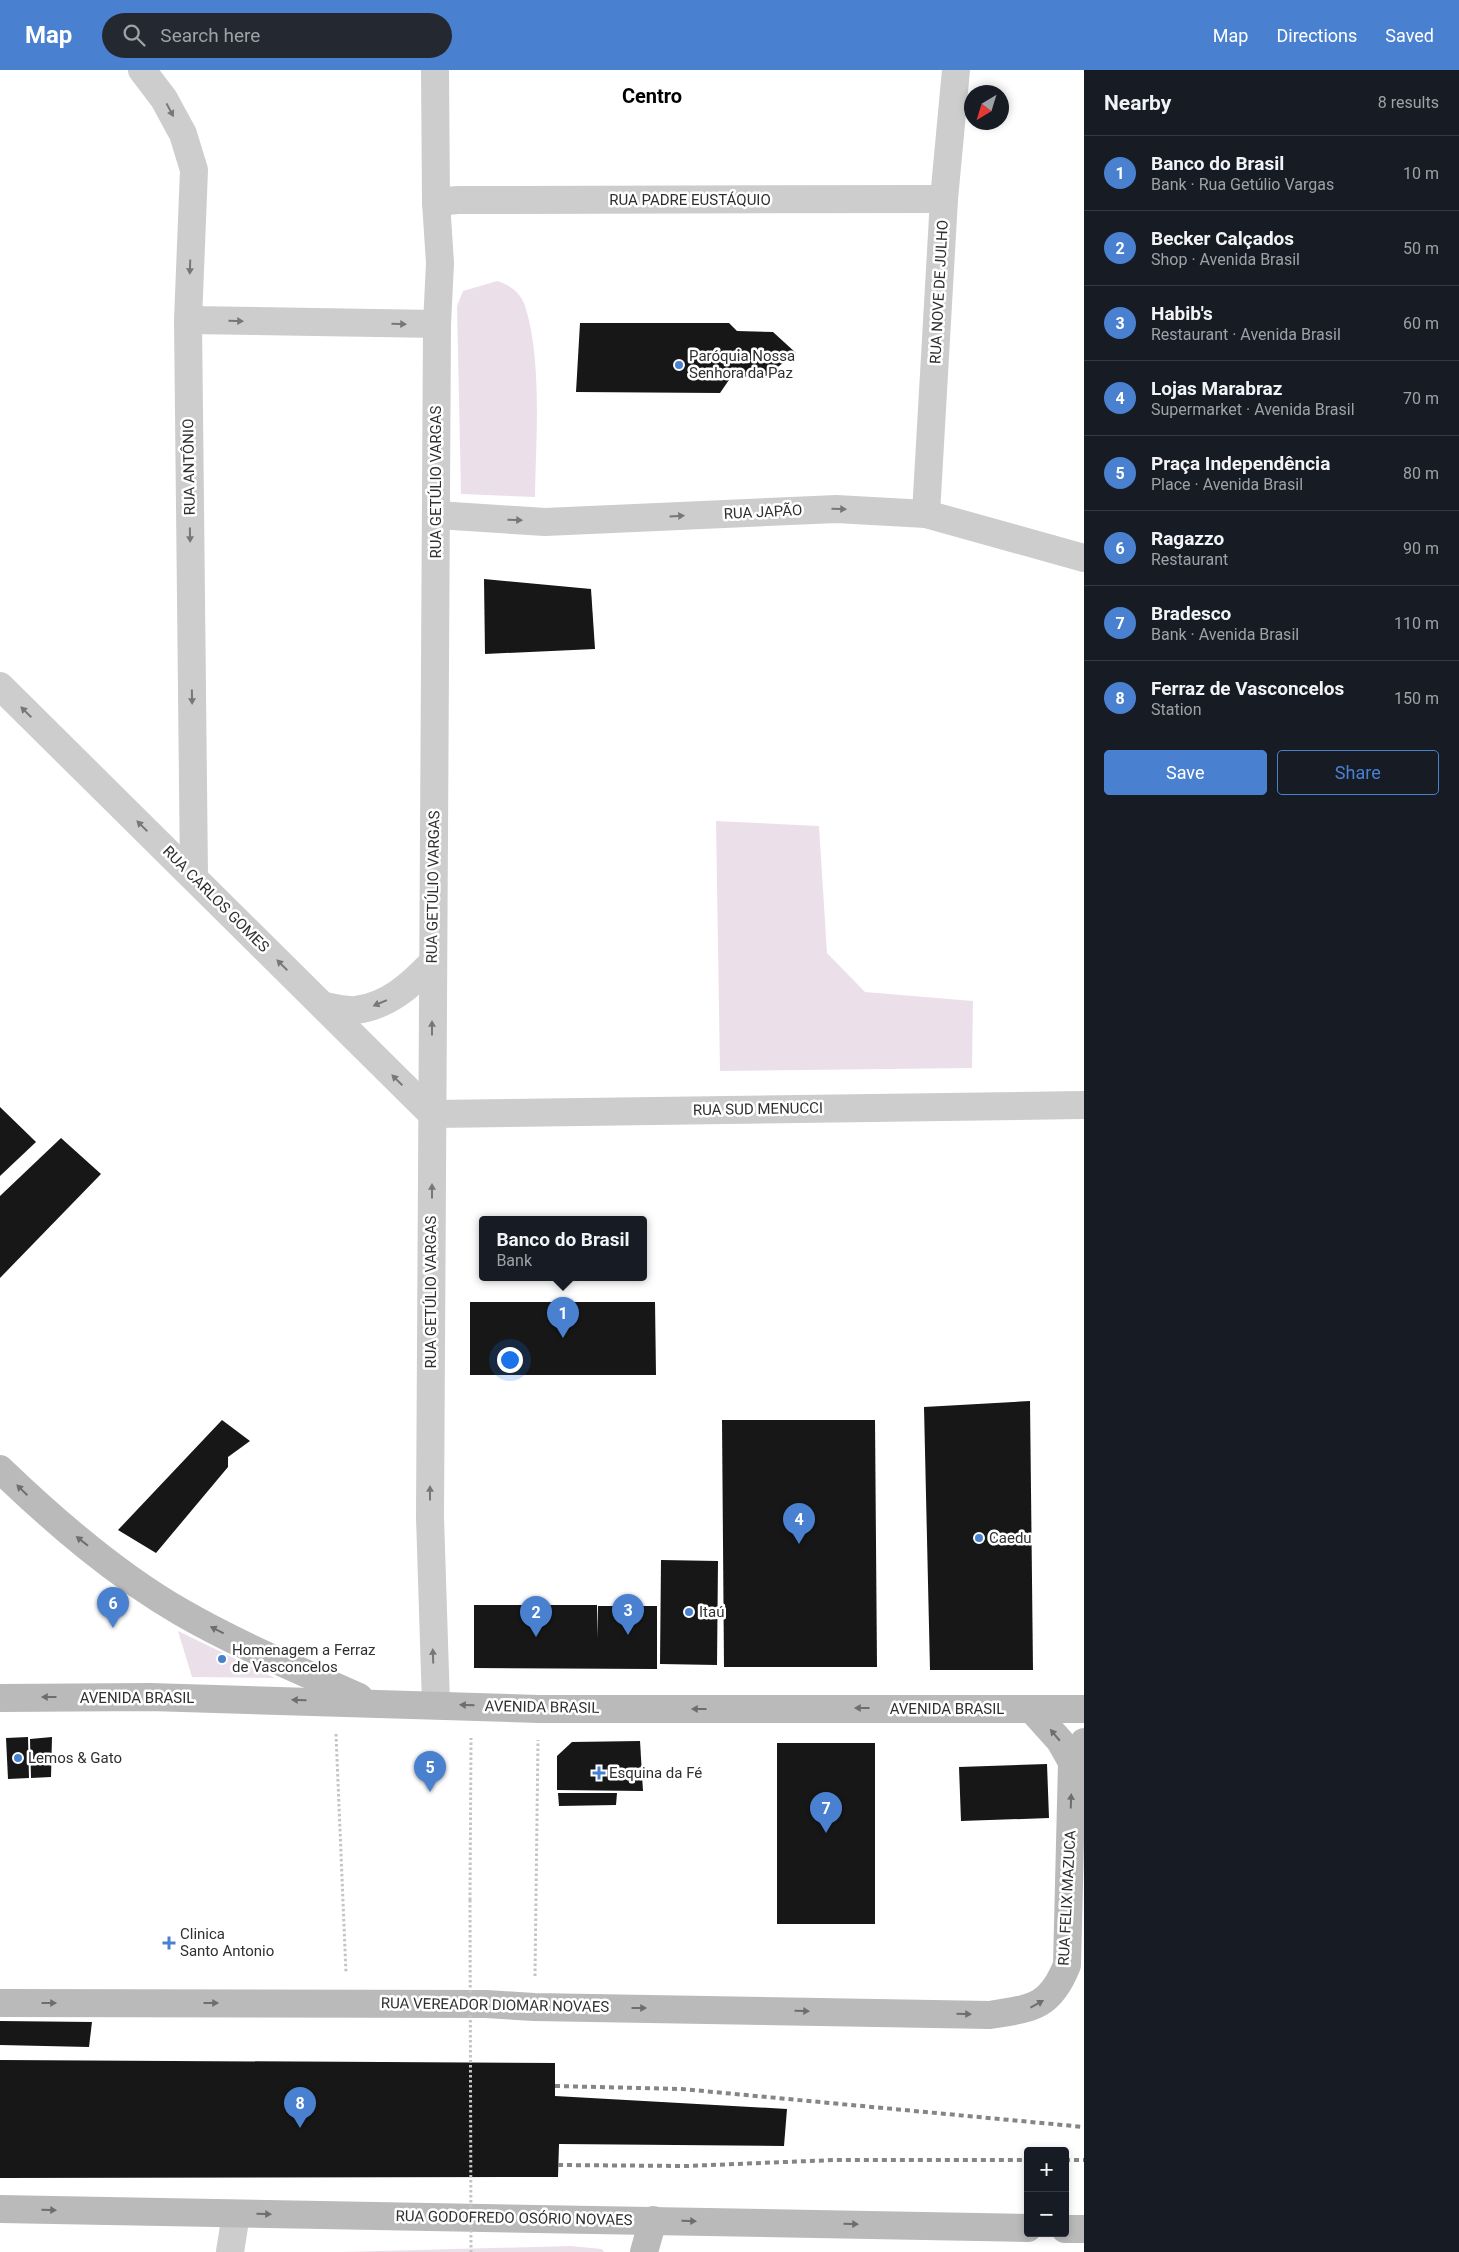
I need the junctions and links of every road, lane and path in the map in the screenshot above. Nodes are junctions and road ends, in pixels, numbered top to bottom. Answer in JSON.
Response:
{"nodes":[{"id":1,"x":142,"y":70,"type":"edge"},
{"id":2,"x":435,"y":70,"type":"edge"},
{"id":3,"x":956,"y":70,"type":"edge"},
{"id":4,"x":944,"y":199,"type":"junction"},
{"id":5,"x":436,"y":202,"type":"junction"},
{"id":6,"x":188,"y":320,"type":"junction"},
{"id":7,"x":437,"y":324,"type":"junction"},
{"id":8,"x":926,"y":514,"type":"junction"},
{"id":9,"x":436,"y":515,"type":"junction"},
{"id":10,"x":1084,"y":558,"type":"edge"},
{"id":11,"x":0,"y":686,"type":"edge"},
{"id":12,"x":194,"y":877,"type":"junction"},
{"id":13,"x":432,"y":963,"type":"junction"},
{"id":14,"x":324,"y":1006,"type":"junction"},
{"id":15,"x":1084,"y":1105,"type":"edge"},
{"id":16,"x":432,"y":1114,"type":"junction"},
{"id":17,"x":0,"y":1469,"type":"edge"},
{"id":18,"x":0,"y":1698,"type":"edge"},
{"id":19,"x":335,"y":1701,"type":"junction"},
{"id":20,"x":372,"y":1703,"type":"junction"},
{"id":21,"x":436,"y":1704,"type":"junction"},
{"id":22,"x":472,"y":1706,"type":"junction"},
{"id":23,"x":539,"y":1709,"type":"junction"},
{"id":24,"x":1033,"y":1710,"type":"junction"},
{"id":25,"x":1084,"y":1710,"type":"edge"},
{"id":26,"x":1078,"y":1752,"type":"edge"},
{"id":27,"x":0,"y":2003,"type":"edge"},
{"id":28,"x":347,"y":2004,"type":"junction"},
{"id":29,"x":534,"y":2007,"type":"junction"},
{"id":30,"x":990,"y":2015,"type":"joint"},
{"id":31,"x":0,"y":2209,"type":"edge"},
{"id":32,"x":236,"y":2214,"type":"junction"},
{"id":33,"x":653,"y":2220,"type":"junction"},
{"id":34,"x":1024,"y":2228,"type":"edge"},
{"id":35,"x":1069,"y":2229,"type":"edge"},
{"id":36,"x":1084,"y":2230,"type":"edge"},
{"id":37,"x":230,"y":2252,"type":"edge"},
{"id":38,"x":471,"y":2252,"type":"edge"},
{"id":39,"x":644,"y":2252,"type":"edge"}],
"edges":[{"from":1,"to":6,"type":"street","name":"RUA ANTÔNIO","one_way":true},
{"from":2,"to":5,"type":"street","name":"RUA GETÚLIO VARGAS"},
{"from":3,"to":4,"type":"street","name":"RUA NOVE DE JULHO"},
{"from":4,"to":5,"type":"street","name":"RUA PADRE EUSTÁQUIO"},
{"from":4,"to":8,"type":"street","name":"RUA NOVE DE JULHO"},
{"from":5,"to":7,"type":"street","name":"RUA GETÚLIO VARGAS"},
{"from":6,"to":7,"type":"street","one_way":true},
{"from":6,"to":12,"type":"street","name":"RUA ANTÔNIO","one_way":true},
{"from":7,"to":9,"type":"street","name":"RUA GETÚLIO VARGAS"},
{"from":9,"to":8,"type":"street","name":"RUA JAPÃO","one_way":true},
{"from":8,"to":10,"type":"street","name":"RUA JAPÃO"},
{"from":9,"to":13,"type":"street","name":"RUA GETÚLIO VARGAS"},
{"from":12,"to":11,"type":"street","name":"RUA CARLOS GOMES","one_way":true},
{"from":14,"to":12,"type":"street","name":"RUA CARLOS GOMES","one_way":true},
{"from":13,"to":14,"type":"street","one_way":true},
{"from":16,"to":13,"type":"street","name":"RUA GETÚLIO VARGAS","one_way":true},
{"from":16,"to":14,"type":"street","name":"RUA CARLOS GOMES","one_way":true},
{"from":15,"to":16,"type":"street","name":"RUA SUD MENUCCI"},
{"from":21,"to":16,"type":"street","name":"RUA GETÚLIO VARGAS","one_way":true},
{"from":20,"to":17,"type":"main road","one_way":true},
{"from":19,"to":18,"type":"main road","name":"AVENIDA BRASIL","one_way":true},
{"from":19,"to":20,"type":"main road","name":"AVENIDA BRASIL"},
{"from":19,"to":28,"type":"path"},
{"from":20,"to":21,"type":"main road","name":"AVENIDA BRASIL"},
{"from":22,"to":21,"type":"main road","name":"AVENIDA BRASIL","one_way":true},
{"from":22,"to":23,"type":"main road","name":"AVENIDA BRASIL"},
{"from":22,"to":38,"type":"path","bridge":true},
{"from":24,"to":23,"type":"main road","name":"AVENIDA BRASIL","one_way":true},
{"from":23,"to":29,"type":"path"},
{"from":24,"to":25,"type":"main road","name":"AVENIDA BRASIL"},
{"from":26,"to":24,"type":"main road","name":"RUA FELIX MAZUCA","one_way":true},
{"from":30,"to":26,"type":"main road","name":"RUA FELIX MAZUCA","one_way":true},
{"from":27,"to":28,"type":"main road","name":"RUA VEREADOR DIOMAR NOVAES","one_way":true},
{"from":28,"to":29,"type":"main road","name":"RUA VEREADOR DIOMAR NOVAES"},
{"from":29,"to":30,"type":"main road","name":"RUA VEREADOR DIOMAR NOVAES","one_way":true},
{"from":31,"to":32,"type":"main road","name":"RUA GODOFREDO OSÓRIO NOVAES","one_way":true},
{"from":32,"to":33,"type":"main road","name":"RUA GODOFREDO OSÓRIO NOVAES","one_way":true},
{"from":32,"to":37,"type":"street"},
{"from":33,"to":34,"type":"main road","name":"RUA GODOFREDO OSÓRIO NOVAES","one_way":true},
{"from":33,"to":39,"type":"main road"},
{"from":35,"to":36,"type":"main road"}]}
